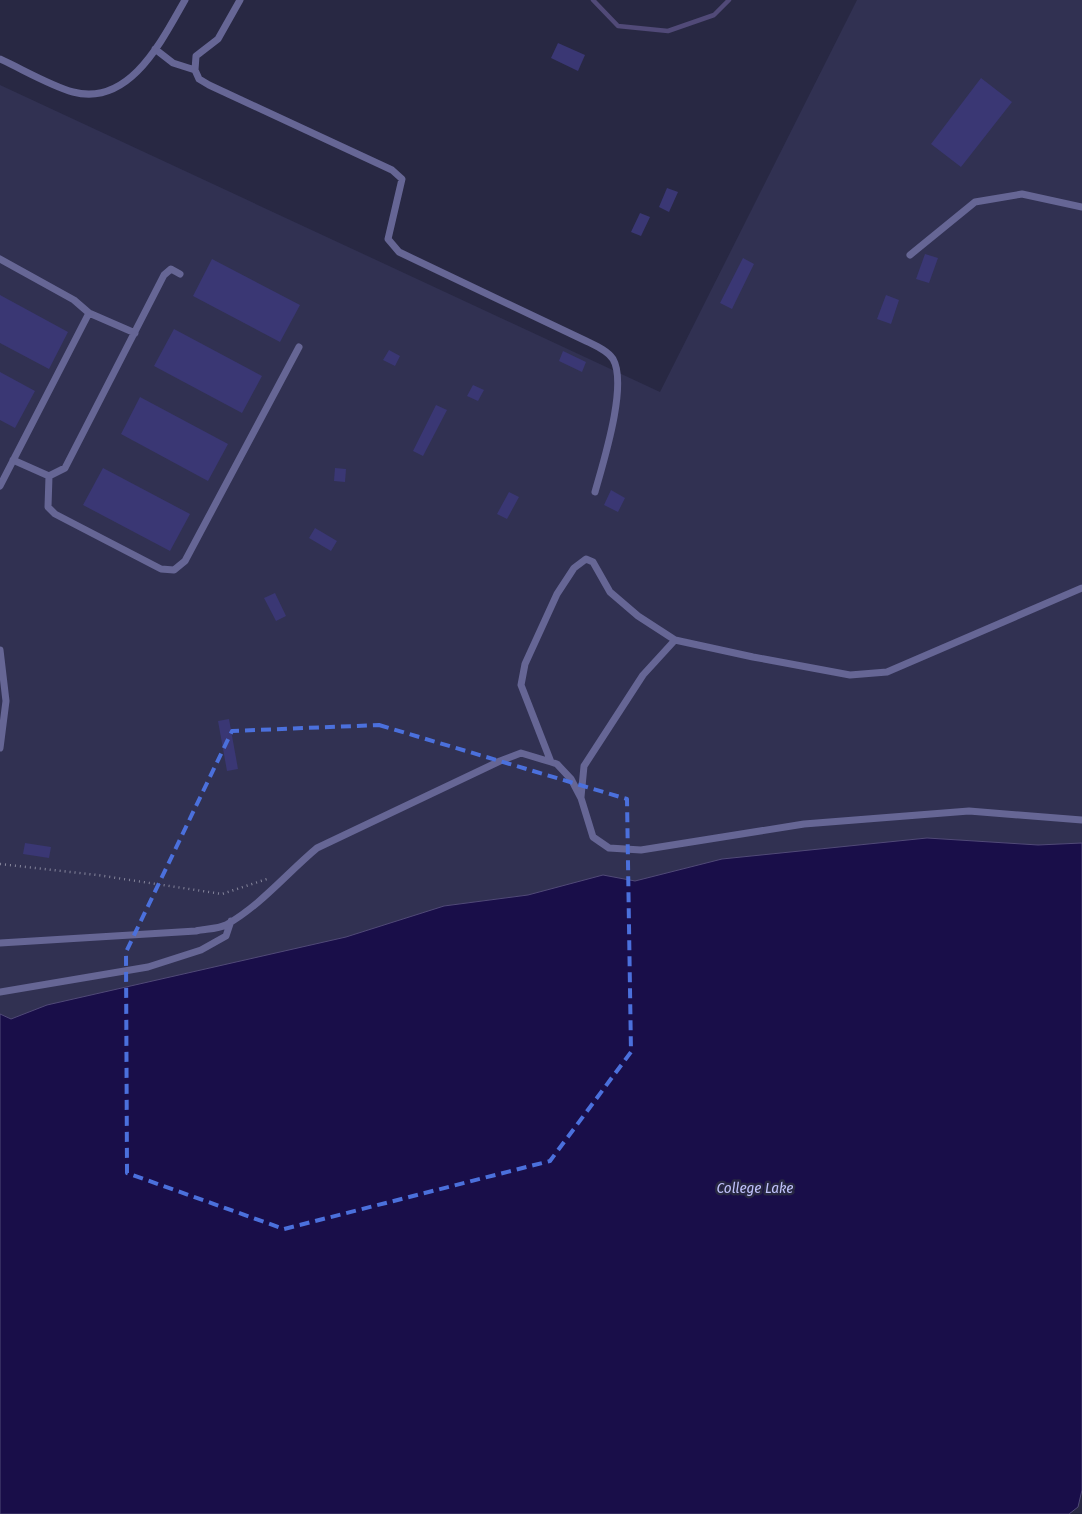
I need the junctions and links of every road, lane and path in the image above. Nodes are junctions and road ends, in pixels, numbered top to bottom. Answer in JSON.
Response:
{"nodes":[{"id":1,"x":184,"y":0,"type":"edge"},
{"id":2,"x":240,"y":0,"type":"edge"},
{"id":3,"x":155,"y":49,"type":"junction"},
{"id":4,"x":0,"y":59,"type":"edge"},
{"id":5,"x":195,"y":70,"type":"junction"},
{"id":6,"x":1082,"y":206,"type":"edge"},
{"id":7,"x":910,"y":255,"type":"dead end"},
{"id":8,"x":0,"y":260,"type":"edge"},
{"id":9,"x":180,"y":274,"type":"dead end"},
{"id":10,"x":89,"y":313,"type":"junction"},
{"id":11,"x":135,"y":333,"type":"junction"},
{"id":12,"x":299,"y":347,"type":"dead end"},
{"id":13,"x":13,"y":460,"type":"junction"},
{"id":14,"x":49,"y":476,"type":"junction"},
{"id":15,"x":0,"y":486,"type":"edge"},
{"id":16,"x":595,"y":492,"type":"dead end"},
{"id":17,"x":1082,"y":588,"type":"edge"},
{"id":18,"x":675,"y":640,"type":"junction"},
{"id":19,"x":0,"y":650,"type":"edge"},
{"id":20,"x":1,"y":658,"type":"edge"},
{"id":21,"x":0,"y":748,"type":"edge"},
{"id":22,"x":550,"y":762,"type":"junction"},
{"id":23,"x":581,"y":798,"type":"junction"},
{"id":24,"x":1082,"y":820,"type":"edge"},
{"id":25,"x":0,"y":864,"type":"edge"},
{"id":26,"x":271,"y":877,"type":"dead end"},
{"id":27,"x":232,"y":920,"type":"junction"},
{"id":28,"x":0,"y":943,"type":"edge"},
{"id":29,"x":0,"y":992,"type":"edge"}],
"edges":[{"from":1,"to":3,"type":"lane"},
{"from":2,"to":5,"type":"lane"},
{"from":3,"to":4,"type":"lane"},
{"from":3,"to":5,"type":"lane"},
{"from":5,"to":16,"type":"lane"},
{"from":6,"to":7,"type":"lane"},
{"from":8,"to":10,"type":"lane"},
{"from":9,"to":11,"type":"lane"},
{"from":10,"to":11,"type":"lane"},
{"from":10,"to":13,"type":"lane"},
{"from":11,"to":14,"type":"lane"},
{"from":12,"to":14,"type":"lane"},
{"from":13,"to":14,"type":"lane"},
{"from":13,"to":15,"type":"lane"},
{"from":17,"to":18,"type":"lane"},
{"from":18,"to":22,"type":"lane"},
{"from":18,"to":23,"type":"lane"},
{"from":19,"to":20,"type":"lane"},
{"from":20,"to":21,"type":"lane"},
{"from":22,"to":23,"type":"lane"},
{"from":22,"to":27,"type":"lane"},
{"from":23,"to":24,"type":"lane"},
{"from":25,"to":26,"type":"path"},
{"from":27,"to":28,"type":"lane"},
{"from":27,"to":29,"type":"lane"}]}
